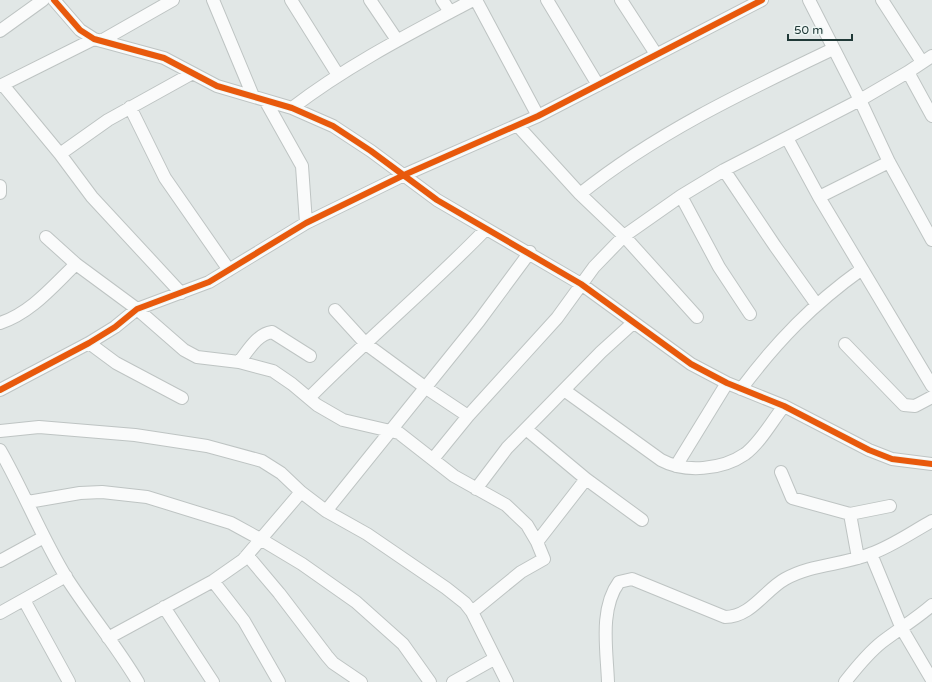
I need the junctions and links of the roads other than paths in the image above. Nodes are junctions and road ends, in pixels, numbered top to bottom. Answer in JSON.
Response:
{"nodes":[{"id":1,"x":43,"y":0,"type":"edge"},
{"id":2,"x":54,"y":0,"type":"edge"},
{"id":3,"x":173,"y":0,"type":"edge"},
{"id":4,"x":213,"y":0,"type":"edge"},
{"id":5,"x":291,"y":0,"type":"edge"},
{"id":6,"x":370,"y":0,"type":"edge"},
{"id":7,"x":442,"y":0,"type":"edge"},
{"id":8,"x":475,"y":0,"type":"edge"},
{"id":9,"x":547,"y":0,"type":"edge"},
{"id":10,"x":621,"y":0,"type":"edge"},
{"id":11,"x":762,"y":0,"type":"edge"},
{"id":12,"x":809,"y":0,"type":"edge"},
{"id":13,"x":882,"y":0,"type":"edge"},
{"id":14,"x":745,"y":4,"type":"edge"},
{"id":15,"x":450,"y":12,"type":"junction"},
{"id":16,"x":0,"y":31,"type":"edge"},
{"id":17,"x":98,"y":40,"type":"junction"},
{"id":18,"x":397,"y":40,"type":"junction"},
{"id":19,"x":833,"y":49,"type":"junction"},
{"id":20,"x":656,"y":54,"type":"junction"},
{"id":21,"x":932,"y":56,"type":"edge"},
{"id":22,"x":922,"y":62,"type":"junction"},
{"id":23,"x":908,"y":72,"type":"junction"},
{"id":24,"x":191,"y":74,"type":"junction"},
{"id":25,"x":338,"y":75,"type":"junction"},
{"id":26,"x":598,"y":85,"type":"junction"},
{"id":27,"x":2,"y":86,"type":"edge"},
{"id":28,"x":253,"y":96,"type":"junction"},
{"id":29,"x":265,"y":100,"type":"junction"},
{"id":30,"x":860,"y":100,"type":"junction"},
{"id":31,"x":130,"y":107,"type":"junction"},
{"id":32,"x":292,"y":108,"type":"junction"},
{"id":33,"x":538,"y":116,"type":"junction"},
{"id":34,"x":932,"y":116,"type":"edge"},
{"id":35,"x":518,"y":126,"type":"junction"},
{"id":36,"x":787,"y":138,"type":"junction"},
{"id":37,"x":60,"y":154,"type":"junction"},
{"id":38,"x":889,"y":162,"type":"junction"},
{"id":39,"x":724,"y":170,"type":"junction"},
{"id":40,"x":404,"y":175,"type":"junction"},
{"id":41,"x":0,"y":186,"type":"edge"},
{"id":42,"x":0,"y":193,"type":"edge"},
{"id":43,"x":580,"y":194,"type":"junction"},
{"id":44,"x":681,"y":196,"type":"junction"},
{"id":45,"x":819,"y":197,"type":"junction"},
{"id":46,"x":306,"y":223,"type":"junction"},
{"id":47,"x":486,"y":229,"type":"junction"},
{"id":48,"x":624,"y":236,"type":"junction"},
{"id":49,"x":46,"y":237,"type":"dead end"},
{"id":50,"x":932,"y":240,"type":"edge"},
{"id":51,"x":530,"y":252,"type":"junction"},
{"id":52,"x":76,"y":264,"type":"junction"},
{"id":53,"x":862,"y":269,"type":"junction"},
{"id":54,"x":229,"y":270,"type":"junction"},
{"id":55,"x":581,"y":284,"type":"junction"},
{"id":56,"x":181,"y":293,"type":"junction"},
{"id":57,"x":817,"y":304,"type":"junction"},
{"id":58,"x":137,"y":309,"type":"junction"},
{"id":59,"x":335,"y":310,"type":"dead end"},
{"id":60,"x":750,"y":314,"type":"dead end"},
{"id":61,"x":697,"y":318,"type":"dead end"},
{"id":62,"x":0,"y":323,"type":"edge"},
{"id":63,"x":632,"y":323,"type":"junction"},
{"id":64,"x":88,"y":343,"type":"junction"},
{"id":65,"x":366,"y":344,"type":"junction"},
{"id":66,"x":845,"y":344,"type":"dead end"},
{"id":67,"x":310,"y":356,"type":"dead end"},
{"id":68,"x":239,"y":362,"type":"junction"},
{"id":69,"x":727,"y":383,"type":"junction"},
{"id":70,"x":932,"y":386,"type":"edge"},
{"id":71,"x":426,"y":388,"type":"junction"},
{"id":72,"x":741,"y":389,"type":"junction"},
{"id":73,"x":0,"y":390,"type":"edge"},
{"id":74,"x":564,"y":390,"type":"junction"},
{"id":75,"x":932,"y":397,"type":"edge"},
{"id":76,"x":182,"y":398,"type":"dead end"},
{"id":77,"x":309,"y":398,"type":"junction"},
{"id":78,"x":784,"y":406,"type":"junction"},
{"id":79,"x":468,"y":416,"type":"junction"},
{"id":80,"x":390,"y":430,"type":"junction"},
{"id":81,"x":526,"y":430,"type":"junction"},
{"id":82,"x":0,"y":431,"type":"edge"},
{"id":83,"x":1,"y":454,"type":"edge"},
{"id":84,"x":433,"y":459,"type":"junction"},
{"id":85,"x":932,"y":464,"type":"edge"},
{"id":86,"x":676,"y":466,"type":"junction"},
{"id":87,"x":782,"y":472,"type":"dead end"},
{"id":88,"x":586,"y":479,"type":"junction"},
{"id":89,"x":476,"y":489,"type":"junction"},
{"id":90,"x":301,"y":492,"type":"junction"},
{"id":91,"x":28,"y":502,"type":"junction"},
{"id":92,"x":890,"y":506,"type":"dead end"},
{"id":93,"x":326,"y":511,"type":"junction"},
{"id":94,"x":850,"y":514,"type":"junction"},
{"id":95,"x":642,"y":520,"type":"dead end"},
{"id":96,"x":932,"y":521,"type":"edge"},
{"id":97,"x":44,"y":537,"type":"junction"},
{"id":98,"x":262,"y":540,"type":"junction"},
{"id":99,"x":537,"y":542,"type":"junction"},
{"id":100,"x":870,"y":554,"type":"junction"},
{"id":101,"x":247,"y":555,"type":"junction"},
{"id":102,"x":858,"y":558,"type":"junction"},
{"id":103,"x":0,"y":561,"type":"edge"},
{"id":104,"x":66,"y":576,"type":"junction"},
{"id":105,"x":213,"y":581,"type":"junction"},
{"id":106,"x":24,"y":600,"type":"junction"},
{"id":107,"x":932,"y":605,"type":"edge"},
{"id":108,"x":164,"y":607,"type":"junction"},
{"id":109,"x":472,"y":612,"type":"junction"},
{"id":110,"x":0,"y":613,"type":"edge"},
{"id":111,"x":902,"y":629,"type":"junction"},
{"id":112,"x":108,"y":638,"type":"junction"},
{"id":113,"x":494,"y":659,"type":"junction"},
{"id":114,"x":850,"y":680,"type":"edge"},
{"id":115,"x":932,"y":680,"type":"edge"},
{"id":116,"x":68,"y":682,"type":"edge"},
{"id":117,"x":138,"y":682,"type":"edge"},
{"id":118,"x":213,"y":682,"type":"edge"},
{"id":119,"x":279,"y":682,"type":"edge"},
{"id":120,"x":361,"y":682,"type":"edge"},
{"id":121,"x":430,"y":682,"type":"edge"},
{"id":122,"x":453,"y":682,"type":"edge"},
{"id":123,"x":507,"y":682,"type":"edge"},
{"id":124,"x":608,"y":682,"type":"edge"}],
"edges":[{"from":1,"to":16,"type":"street"},
{"from":2,"to":17,"type":"street"},
{"from":3,"to":17,"type":"street"},
{"from":4,"to":28,"type":"street"},
{"from":5,"to":25,"type":"street"},
{"from":6,"to":18,"type":"street"},
{"from":7,"to":15,"type":"street"},
{"from":8,"to":15,"type":"street"},
{"from":8,"to":33,"type":"street"},
{"from":9,"to":26,"type":"street"},
{"from":10,"to":20,"type":"street"},
{"from":11,"to":14,"type":"street"},
{"from":12,"to":19,"type":"street"},
{"from":13,"to":22,"type":"street"},
{"from":14,"to":20,"type":"street"},
{"from":15,"to":18,"type":"street"},
{"from":17,"to":24,"type":"street"},
{"from":17,"to":27,"type":"street"},
{"from":18,"to":25,"type":"street"},
{"from":19,"to":30,"type":"street"},
{"from":19,"to":43,"type":"street"},
{"from":20,"to":26,"type":"street"},
{"from":21,"to":22,"type":"street"},
{"from":22,"to":23,"type":"street"},
{"from":23,"to":30,"type":"street"},
{"from":23,"to":34,"type":"street"},
{"from":24,"to":28,"type":"street"},
{"from":24,"to":31,"type":"street"},
{"from":25,"to":32,"type":"street"},
{"from":26,"to":33,"type":"street"},
{"from":27,"to":37,"type":"street"},
{"from":28,"to":29,"type":"street"},
{"from":29,"to":32,"type":"street"},
{"from":29,"to":46,"type":"street"},
{"from":30,"to":36,"type":"street"},
{"from":30,"to":38,"type":"street"},
{"from":31,"to":37,"type":"street"},
{"from":31,"to":54,"type":"street"},
{"from":32,"to":40,"type":"street"},
{"from":33,"to":35,"type":"street"},
{"from":35,"to":40,"type":"street"},
{"from":35,"to":43,"type":"street"},
{"from":36,"to":39,"type":"street"},
{"from":36,"to":45,"type":"street"},
{"from":37,"to":56,"type":"street"},
{"from":38,"to":45,"type":"street"},
{"from":38,"to":50,"type":"street"},
{"from":39,"to":44,"type":"street"},
{"from":39,"to":57,"type":"street"},
{"from":40,"to":46,"type":"street"},
{"from":40,"to":47,"type":"street"},
{"from":41,"to":42,"type":"street"},
{"from":43,"to":48,"type":"street"},
{"from":44,"to":48,"type":"street"},
{"from":44,"to":60,"type":"street"},
{"from":45,"to":53,"type":"street"},
{"from":46,"to":54,"type":"street"},
{"from":47,"to":51,"type":"street"},
{"from":47,"to":65,"type":"street"},
{"from":48,"to":55,"type":"street"},
{"from":48,"to":61,"type":"street"},
{"from":49,"to":52,"type":"street"},
{"from":51,"to":55,"type":"street"},
{"from":51,"to":71,"type":"street"},
{"from":52,"to":58,"type":"street"},
{"from":52,"to":62,"type":"street"},
{"from":53,"to":57,"type":"street"},
{"from":53,"to":70,"type":"street"},
{"from":54,"to":56,"type":"street"},
{"from":55,"to":63,"type":"street"},
{"from":55,"to":79,"type":"street"},
{"from":56,"to":58,"type":"street"},
{"from":57,"to":72,"type":"street"},
{"from":58,"to":64,"type":"street"},
{"from":58,"to":68,"type":"street"},
{"from":59,"to":65,"type":"street"},
{"from":63,"to":69,"type":"street"},
{"from":63,"to":74,"type":"street"},
{"from":64,"to":73,"type":"street"},
{"from":64,"to":76,"type":"street"},
{"from":65,"to":71,"type":"street"},
{"from":65,"to":77,"type":"street"},
{"from":66,"to":75,"type":"street"},
{"from":67,"to":68,"type":"street"},
{"from":68,"to":77,"type":"street"},
{"from":69,"to":72,"type":"street"},
{"from":69,"to":86,"type":"street"},
{"from":71,"to":79,"type":"street"},
{"from":71,"to":80,"type":"street"},
{"from":72,"to":78,"type":"street"},
{"from":74,"to":81,"type":"street"},
{"from":74,"to":86,"type":"street"},
{"from":77,"to":80,"type":"street"},
{"from":78,"to":85,"type":"street"},
{"from":78,"to":86,"type":"street"},
{"from":79,"to":84,"type":"street"},
{"from":80,"to":84,"type":"street"},
{"from":80,"to":93,"type":"street"},
{"from":81,"to":88,"type":"street"},
{"from":81,"to":89,"type":"street"},
{"from":82,"to":90,"type":"street"},
{"from":83,"to":91,"type":"street"},
{"from":84,"to":89,"type":"street"},
{"from":87,"to":94,"type":"street"},
{"from":88,"to":95,"type":"street"},
{"from":88,"to":99,"type":"street"},
{"from":89,"to":99,"type":"street"},
{"from":90,"to":93,"type":"street"},
{"from":90,"to":98,"type":"street"},
{"from":91,"to":97,"type":"street"},
{"from":91,"to":98,"type":"street"},
{"from":92,"to":94,"type":"street"},
{"from":93,"to":109,"type":"street"},
{"from":94,"to":102,"type":"street"},
{"from":96,"to":100,"type":"street"},
{"from":97,"to":103,"type":"street"},
{"from":97,"to":104,"type":"street"},
{"from":98,"to":101,"type":"street"},
{"from":98,"to":121,"type":"street"},
{"from":99,"to":109,"type":"street"},
{"from":100,"to":102,"type":"street"},
{"from":100,"to":111,"type":"street"},
{"from":101,"to":105,"type":"street"},
{"from":101,"to":120,"type":"street"},
{"from":102,"to":124,"type":"street"},
{"from":104,"to":106,"type":"street"},
{"from":104,"to":112,"type":"street"},
{"from":105,"to":108,"type":"street"},
{"from":105,"to":119,"type":"street"},
{"from":106,"to":110,"type":"street"},
{"from":106,"to":116,"type":"street"},
{"from":107,"to":111,"type":"street"},
{"from":108,"to":112,"type":"street"},
{"from":108,"to":118,"type":"street"},
{"from":109,"to":113,"type":"street"},
{"from":111,"to":114,"type":"street"},
{"from":111,"to":115,"type":"street"},
{"from":112,"to":117,"type":"street"},
{"from":113,"to":122,"type":"street"},
{"from":113,"to":123,"type":"street"}]}
